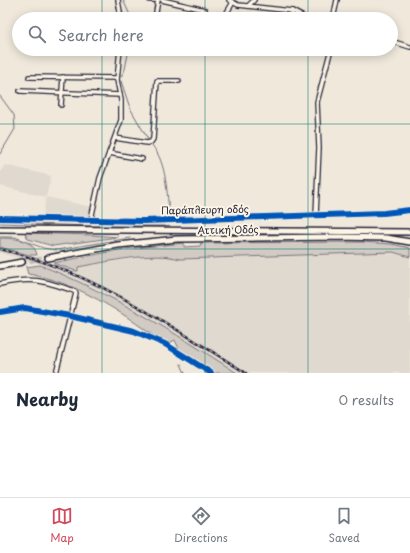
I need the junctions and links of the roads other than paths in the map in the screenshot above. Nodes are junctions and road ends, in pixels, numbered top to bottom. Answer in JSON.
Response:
{"nodes":[{"id":1,"x":118,"y":0,"type":"edge"},
{"id":2,"x":150,"y":0,"type":"edge"},
{"id":3,"x":158,"y":0,"type":"edge"},
{"id":4,"x":162,"y":0,"type":"edge"},
{"id":5,"x":186,"y":0,"type":"edge"},
{"id":6,"x":229,"y":0,"type":"edge"},
{"id":7,"x":254,"y":0,"type":"edge"},
{"id":8,"x":337,"y":0,"type":"edge"},
{"id":9,"x":172,"y":1,"type":"edge"},
{"id":10,"x":232,"y":4,"type":"junction"},
{"id":11,"x":185,"y":5,"type":"junction"},
{"id":12,"x":248,"y":6,"type":"junction"},
{"id":13,"x":205,"y":10,"type":"dead end"},
{"id":14,"x":292,"y":11,"type":"edge"},
{"id":15,"x":120,"y":12,"type":"edge"},
{"id":16,"x":157,"y":12,"type":"edge"},
{"id":17,"x":227,"y":12,"type":"edge"},
{"id":18,"x":334,"y":12,"type":"edge"},
{"id":19,"x":398,"y":43,"type":"edge"},
{"id":20,"x":410,"y":46,"type":"edge"},
{"id":21,"x":119,"y":56,"type":"edge"},
{"id":22,"x":330,"y":56,"type":"edge"},
{"id":23,"x":29,"y":77,"type":"dead end"},
{"id":24,"x":63,"y":78,"type":"junction"},
{"id":25,"x":117,"y":78,"type":"junction"},
{"id":26,"x":179,"y":81,"type":"dead end"},
{"id":27,"x":20,"y":91,"type":"dead end"},
{"id":28,"x":62,"y":94,"type":"junction"},
{"id":29,"x":120,"y":94,"type":"junction"},
{"id":30,"x":61,"y":105,"type":"dead end"},
{"id":31,"x":115,"y":138,"type":"junction"},
{"id":32,"x":109,"y":153,"type":"junction"},
{"id":33,"x":142,"y":159,"type":"dead end"},
{"id":34,"x":410,"y":210,"type":"edge"},
{"id":35,"x":316,"y":215,"type":"junction"},
{"id":36,"x":0,"y":218,"type":"edge"},
{"id":37,"x":91,"y":219,"type":"junction"},
{"id":38,"x":0,"y":229,"type":"edge"},
{"id":39,"x":410,"y":232,"type":"edge"},
{"id":40,"x":410,"y":242,"type":"edge"},
{"id":41,"x":48,"y":258,"type":"tunnel mouth"},
{"id":42,"x":22,"y":262,"type":"tunnel mouth"},
{"id":43,"x":0,"y":266,"type":"edge"},
{"id":44,"x":0,"y":284,"type":"edge"},
{"id":45,"x":0,"y":312,"type":"edge"},
{"id":46,"x":70,"y":316,"type":"junction"},
{"id":47,"x":56,"y":373,"type":"edge"},
{"id":48,"x":211,"y":373,"type":"edge"}],
"edges":[{"from":1,"to":15,"type":"street"},
{"from":2,"to":3,"type":"street"},
{"from":3,"to":16,"type":"street"},
{"from":4,"to":9,"type":"street"},
{"from":5,"to":11,"type":"street"},
{"from":6,"to":10,"type":"street"},
{"from":7,"to":12,"type":"street"},
{"from":8,"to":18,"type":"street"},
{"from":9,"to":11,"type":"street"},
{"from":10,"to":12,"type":"street"},
{"from":10,"to":17,"type":"street"},
{"from":11,"to":13,"type":"street"},
{"from":12,"to":14,"type":"street"},
{"from":19,"to":20,"type":"street"},
{"from":21,"to":25,"type":"street"},
{"from":22,"to":35,"type":"street"},
{"from":23,"to":24,"type":"street"},
{"from":24,"to":25,"type":"street"},
{"from":24,"to":28,"type":"street"},
{"from":25,"to":29,"type":"street"},
{"from":26,"to":31,"type":"street"},
{"from":27,"to":28,"type":"street"},
{"from":28,"to":29,"type":"street"},
{"from":28,"to":30,"type":"street"},
{"from":29,"to":31,"type":"street"},
{"from":31,"to":32,"type":"street"},
{"from":32,"to":33,"type":"street"},
{"from":32,"to":37,"type":"street"},
{"from":34,"to":35,"type":"street","name":"Παράπλευρη οδός"},
{"from":35,"to":37,"type":"street","name":"Παράπλευρη οδός"},
{"from":36,"to":37,"type":"street","name":"Παράπλευρη οδός"},
{"from":38,"to":39,"type":"highway","name":"Αττική Οδός"},
{"from":40,"to":41,"type":"highway","name":"Αττική Οδός"},
{"from":42,"to":43,"type":"highway"},
{"from":44,"to":46,"type":"street"},
{"from":45,"to":46,"type":"street"},
{"from":46,"to":47,"type":"street"},
{"from":46,"to":48,"type":"street"}]}
